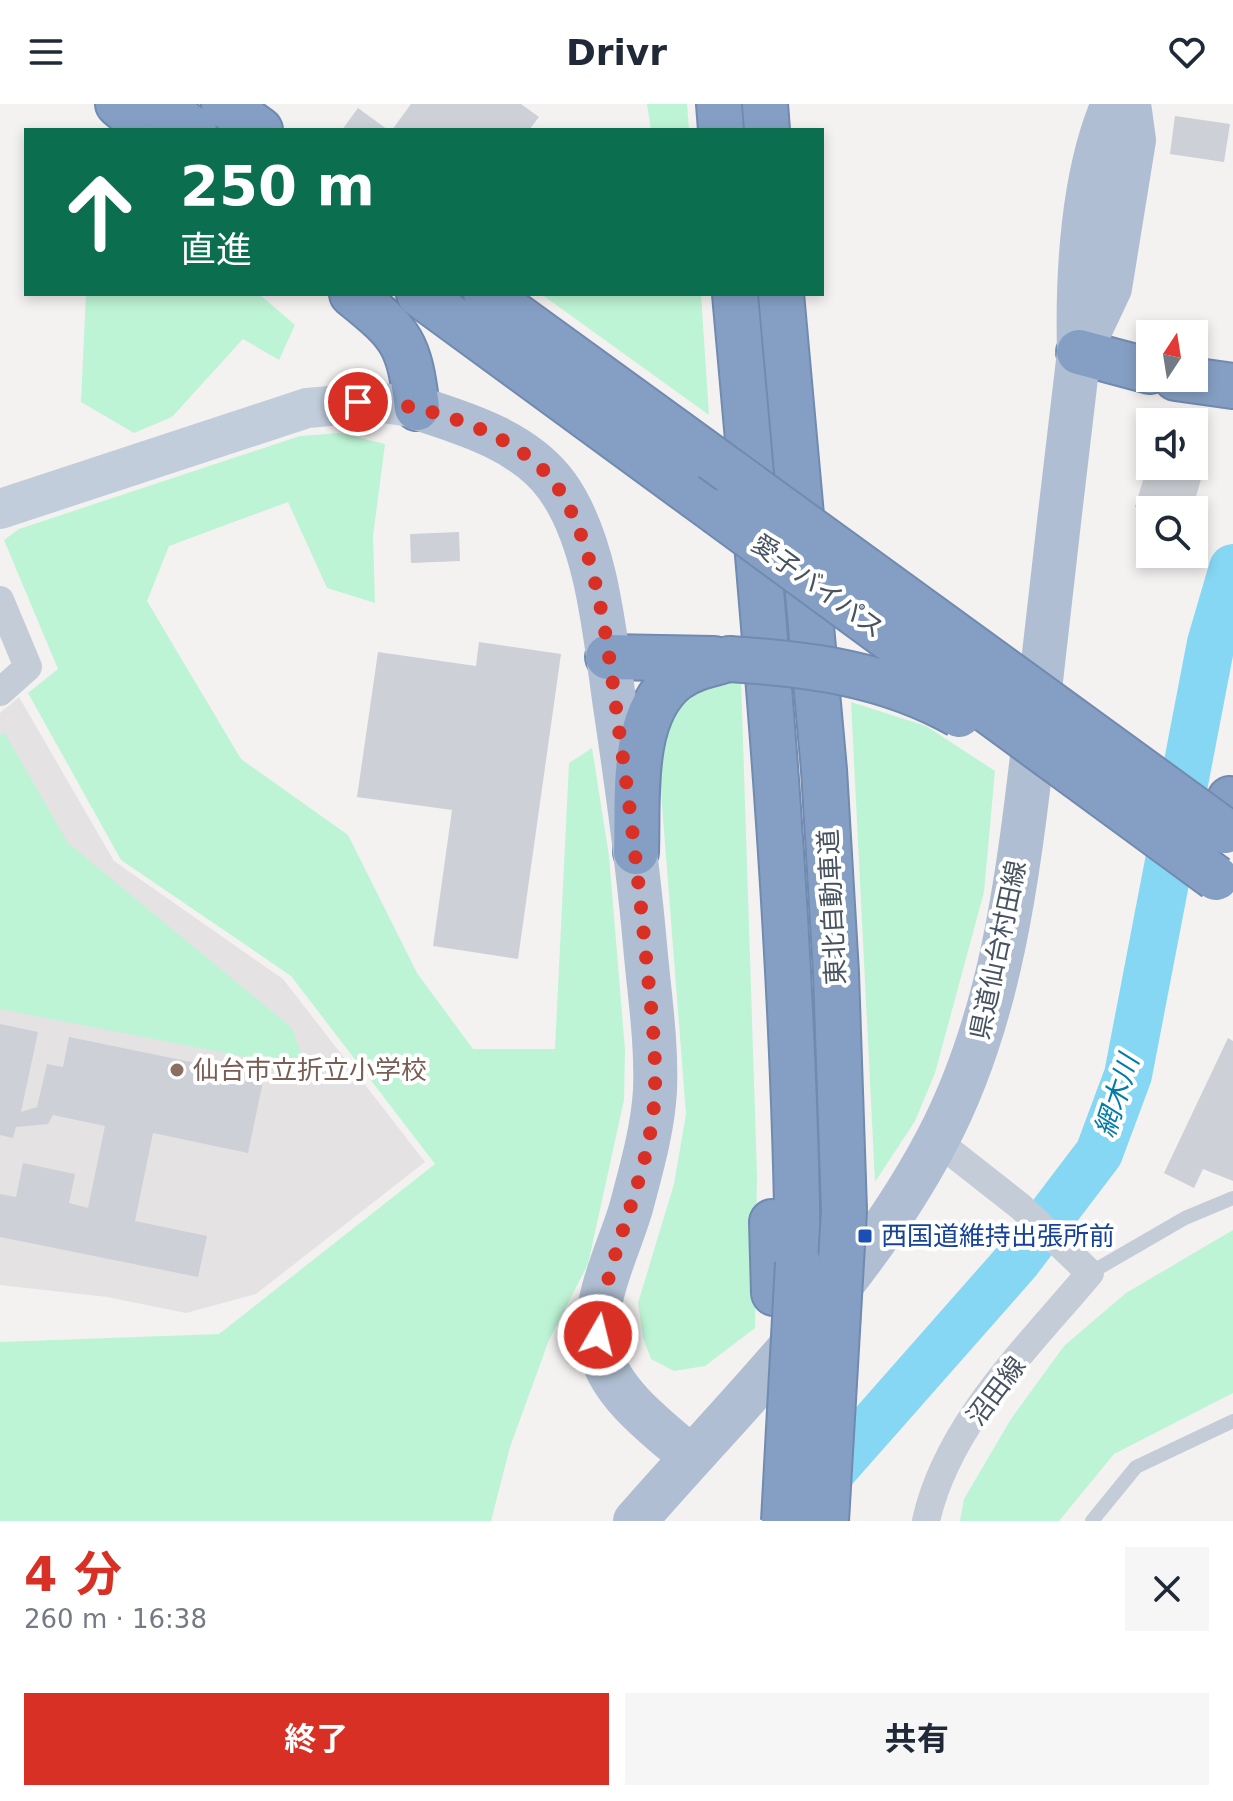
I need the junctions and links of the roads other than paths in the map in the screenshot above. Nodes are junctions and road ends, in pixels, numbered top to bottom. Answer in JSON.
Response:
{"nodes":[{"id":1,"x":118,"y":104,"type":"edge"},
{"id":2,"x":158,"y":104,"type":"edge"},
{"id":3,"x":224,"y":104,"type":"edge"},
{"id":4,"x":719,"y":104,"type":"edge"},
{"id":5,"x":765,"y":104,"type":"edge"},
{"id":6,"x":1113,"y":104,"type":"edge"},
{"id":7,"x":1129,"y":104,"type":"edge"},
{"id":8,"x":147,"y":128,"type":"edge"},
{"id":9,"x":191,"y":128,"type":"edge"},
{"id":10,"x":257,"y":128,"type":"edge"},
{"id":11,"x":721,"y":128,"type":"edge"},
{"id":12,"x":767,"y":128,"type":"edge"},
{"id":13,"x":355,"y":296,"type":"edge"},
{"id":14,"x":422,"y":296,"type":"edge"},
{"id":15,"x":489,"y":296,"type":"edge"},
{"id":16,"x":735,"y":296,"type":"edge"},
{"id":17,"x":781,"y":296,"type":"edge"},
{"id":18,"x":1079,"y":352,"type":"junction"},
{"id":19,"x":1136,"y":356,"type":"edge"},
{"id":20,"x":1208,"y":363,"type":"edge"},
{"id":21,"x":1136,"y":367,"type":"edge"},
{"id":22,"x":1233,"y":367,"type":"edge"},
{"id":23,"x":1208,"y":382,"type":"edge"},
{"id":24,"x":1233,"y":386,"type":"edge"},
{"id":25,"x":417,"y":408,"type":"junction"},
{"id":26,"x":0,"y":509,"type":"edge"},
{"id":27,"x":0,"y":600,"type":"edge"},
{"id":28,"x":608,"y":657,"type":"junction"},
{"id":29,"x":729,"y":659,"type":"junction"},
{"id":30,"x":0,"y":692,"type":"edge"},
{"id":31,"x":1230,"y":817,"type":"edge"},
{"id":32,"x":1159,"y":837,"type":"junction"},
{"id":33,"x":636,"y":852,"type":"junction"},
{"id":34,"x":1227,"y":886,"type":"edge"},
{"id":35,"x":937,"y":1141,"type":"junction"},
{"id":36,"x":1233,"y":1198,"type":"edge"},
{"id":37,"x":1090,"y":1273,"type":"junction"},
{"id":38,"x":786,"y":1278,"type":"junction"},
{"id":39,"x":1233,"y":1421,"type":"edge"},
{"id":40,"x":691,"y":1457,"type":"junction"},
{"id":41,"x":840,"y":1520,"type":"edge"},
{"id":42,"x":635,"y":1521,"type":"edge"},
{"id":43,"x":760,"y":1521,"type":"edge"},
{"id":44,"x":784,"y":1521,"type":"edge"},
{"id":45,"x":926,"y":1521,"type":"edge"},
{"id":46,"x":1092,"y":1521,"type":"edge"}],
"edges":[{"from":1,"to":8,"type":"highway"},
{"from":2,"to":9,"type":"highway"},
{"from":3,"to":10,"type":"highway"},
{"from":4,"to":11,"type":"highway"},
{"from":5,"to":12,"type":"highway"},
{"from":6,"to":18,"type":"main road","name":"県道仙台村田線"},
{"from":7,"to":18,"type":"main road","name":"県道仙台村田線"},
{"from":13,"to":25,"type":"highway"},
{"from":14,"to":32,"type":"highway","name":"愛子バイパス","bridge":true},
{"from":15,"to":31,"type":"highway","name":"愛子バイパス","bridge":true},
{"from":16,"to":38,"type":"highway","name":"東北自動車道"},
{"from":17,"to":41,"type":"highway","name":"東北自動車道","bridge":true},
{"from":18,"to":19,"type":"highway"},
{"from":18,"to":21,"type":"highway"},
{"from":18,"to":35,"type":"main road","name":"県道仙台村田線"},
{"from":20,"to":22,"type":"highway"},
{"from":23,"to":24,"type":"highway"},
{"from":25,"to":26,"type":"street"},
{"from":25,"to":28,"type":"main road"},
{"from":27,"to":30,"type":"street"},
{"from":28,"to":29,"type":"highway"},
{"from":28,"to":33,"type":"main road"},
{"from":29,"to":32,"type":"highway","bridge":true},
{"from":29,"to":33,"type":"highway"},
{"from":32,"to":34,"type":"highway","name":"愛子バイパス","bridge":true},
{"from":33,"to":40,"type":"main road"},
{"from":35,"to":37,"type":"street"},
{"from":35,"to":40,"type":"main road","name":"県道仙台村田線"},
{"from":36,"to":37,"type":"lane"},
{"from":37,"to":45,"type":"street","name":"沼田線"},
{"from":38,"to":43,"type":"highway"},
{"from":38,"to":44,"type":"highway","bridge":true},
{"from":39,"to":46,"type":"lane"},
{"from":40,"to":42,"type":"main road","name":"県道仙台村田線"}]}
